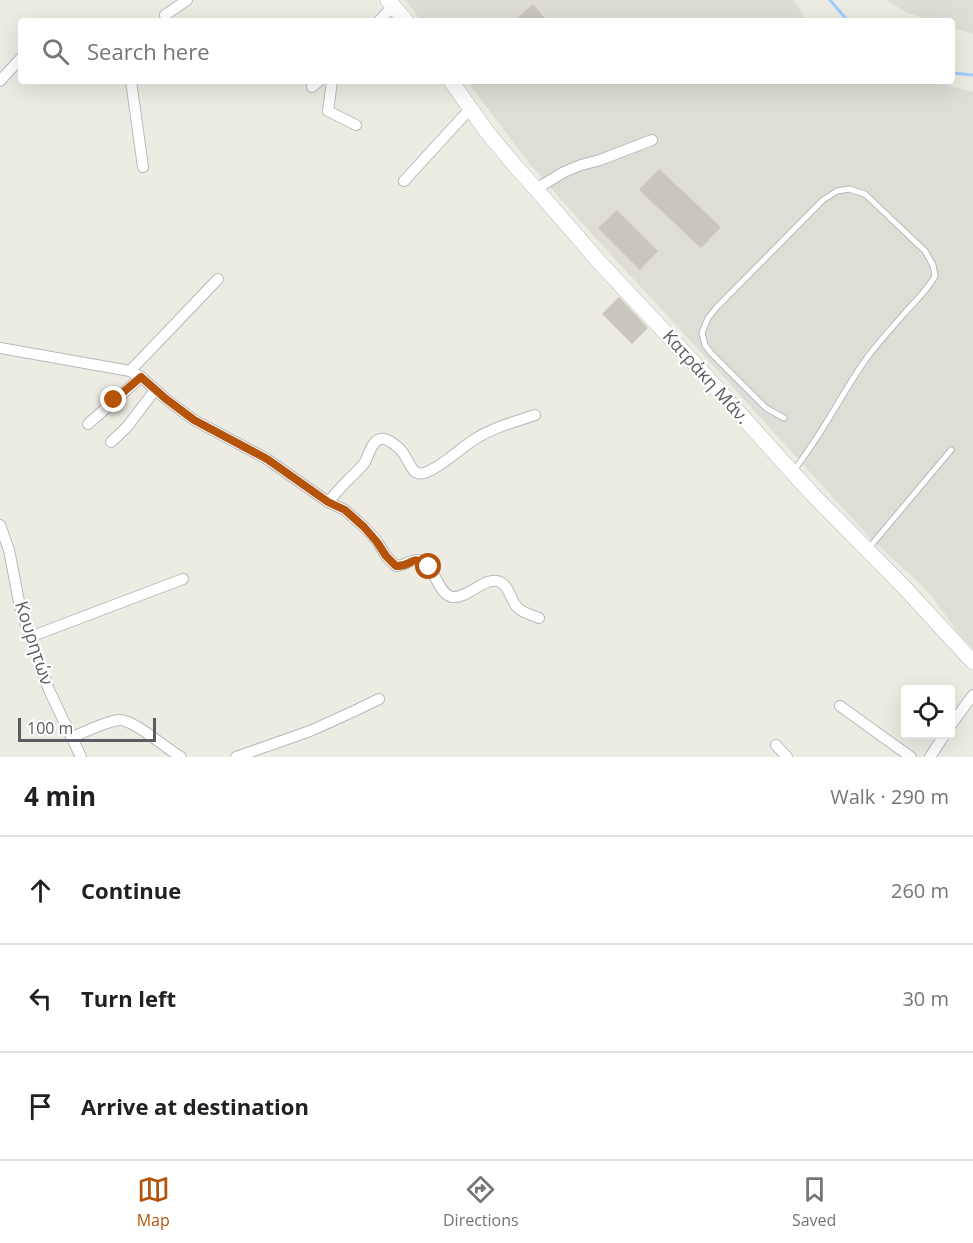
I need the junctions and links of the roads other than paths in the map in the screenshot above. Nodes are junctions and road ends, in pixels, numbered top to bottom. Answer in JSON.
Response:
{"nodes":[{"id":1,"x":187,"y":0,"type":"edge"},
{"id":2,"x":390,"y":3,"type":"edge"},
{"id":3,"x":166,"y":18,"type":"edge"},
{"id":4,"x":381,"y":18,"type":"edge"},
{"id":5,"x":403,"y":18,"type":"edge"},
{"id":6,"x":18,"y":61,"type":"edge"},
{"id":7,"x":0,"y":81,"type":"edge"},
{"id":8,"x":131,"y":84,"type":"edge"},
{"id":9,"x":332,"y":84,"type":"edge"},
{"id":10,"x":453,"y":84,"type":"edge"},
{"id":11,"x":470,"y":109,"type":"junction"},
{"id":12,"x":356,"y":125,"type":"dead end"},
{"id":13,"x":652,"y":140,"type":"dead end"},
{"id":14,"x":143,"y":166,"type":"dead end"},
{"id":15,"x":404,"y":182,"type":"dead end"},
{"id":16,"x":536,"y":189,"type":"junction"},
{"id":17,"x":218,"y":279,"type":"dead end"},
{"id":18,"x":0,"y":348,"type":"edge"},
{"id":19,"x":130,"y":371,"type":"junction"},
{"id":20,"x":141,"y":377,"type":"junction"},
{"id":21,"x":155,"y":390,"type":"junction"},
{"id":22,"x":535,"y":415,"type":"dead end"},
{"id":23,"x":784,"y":418,"type":"dead end"},
{"id":24,"x":87,"y":424,"type":"dead end"},
{"id":25,"x":111,"y":442,"type":"dead end"},
{"id":26,"x":951,"y":450,"type":"dead end"},
{"id":27,"x":792,"y":472,"type":"junction"},
{"id":28,"x":328,"y":502,"type":"junction"},
{"id":29,"x":0,"y":525,"type":"edge"},
{"id":30,"x":867,"y":550,"type":"junction"},
{"id":31,"x":183,"y":579,"type":"dead end"},
{"id":32,"x":539,"y":618,"type":"dead end"},
{"id":33,"x":30,"y":637,"type":"junction"},
{"id":34,"x":973,"y":662,"type":"edge"},
{"id":35,"x":973,"y":695,"type":"edge"},
{"id":36,"x":379,"y":699,"type":"dead end"},
{"id":37,"x":840,"y":706,"type":"dead end"},
{"id":38,"x":955,"y":720,"type":"edge"},
{"id":39,"x":72,"y":737,"type":"junction"},
{"id":40,"x":942,"y":739,"type":"edge"},
{"id":41,"x":776,"y":745,"type":"dead end"},
{"id":42,"x":81,"y":757,"type":"edge"},
{"id":43,"x":181,"y":757,"type":"edge"},
{"id":44,"x":236,"y":757,"type":"edge"},
{"id":45,"x":787,"y":757,"type":"edge"},
{"id":46,"x":911,"y":757,"type":"edge"},
{"id":47,"x":930,"y":757,"type":"edge"}],
"edges":[{"from":1,"to":3,"type":"street"},
{"from":2,"to":4,"type":"street"},
{"from":2,"to":5,"type":"street"},
{"from":6,"to":7,"type":"street"},
{"from":8,"to":14,"type":"street"},
{"from":9,"to":12,"type":"street"},
{"from":10,"to":11,"type":"street","name":"Κατράκη Μάν."},
{"from":11,"to":15,"type":"street"},
{"from":11,"to":16,"type":"street","name":"Κατράκη Μάν."},
{"from":13,"to":16,"type":"street"},
{"from":16,"to":27,"type":"street","name":"Κατράκη Μάν."},
{"from":17,"to":19,"type":"street"},
{"from":18,"to":19,"type":"street"},
{"from":19,"to":20,"type":"street"},
{"from":20,"to":21,"type":"street"},
{"from":20,"to":24,"type":"street"},
{"from":21,"to":25,"type":"street"},
{"from":21,"to":28,"type":"street"},
{"from":22,"to":28,"type":"street"},
{"from":23,"to":27,"type":"lane"},
{"from":26,"to":30,"type":"lane"},
{"from":27,"to":30,"type":"street","name":"Κατράκη Μάν."},
{"from":28,"to":32,"type":"street"},
{"from":29,"to":33,"type":"street","name":"Κουρητών"},
{"from":30,"to":34,"type":"street","name":"Κατράκη Μάν."},
{"from":31,"to":33,"type":"street"},
{"from":33,"to":39,"type":"street","name":"Κουρητών"},
{"from":35,"to":38,"type":"street"},
{"from":36,"to":44,"type":"street"},
{"from":37,"to":46,"type":"street"},
{"from":39,"to":42,"type":"street","name":"Κουρητών"},
{"from":39,"to":43,"type":"street"},
{"from":40,"to":47,"type":"street"},
{"from":41,"to":45,"type":"street"}]}
